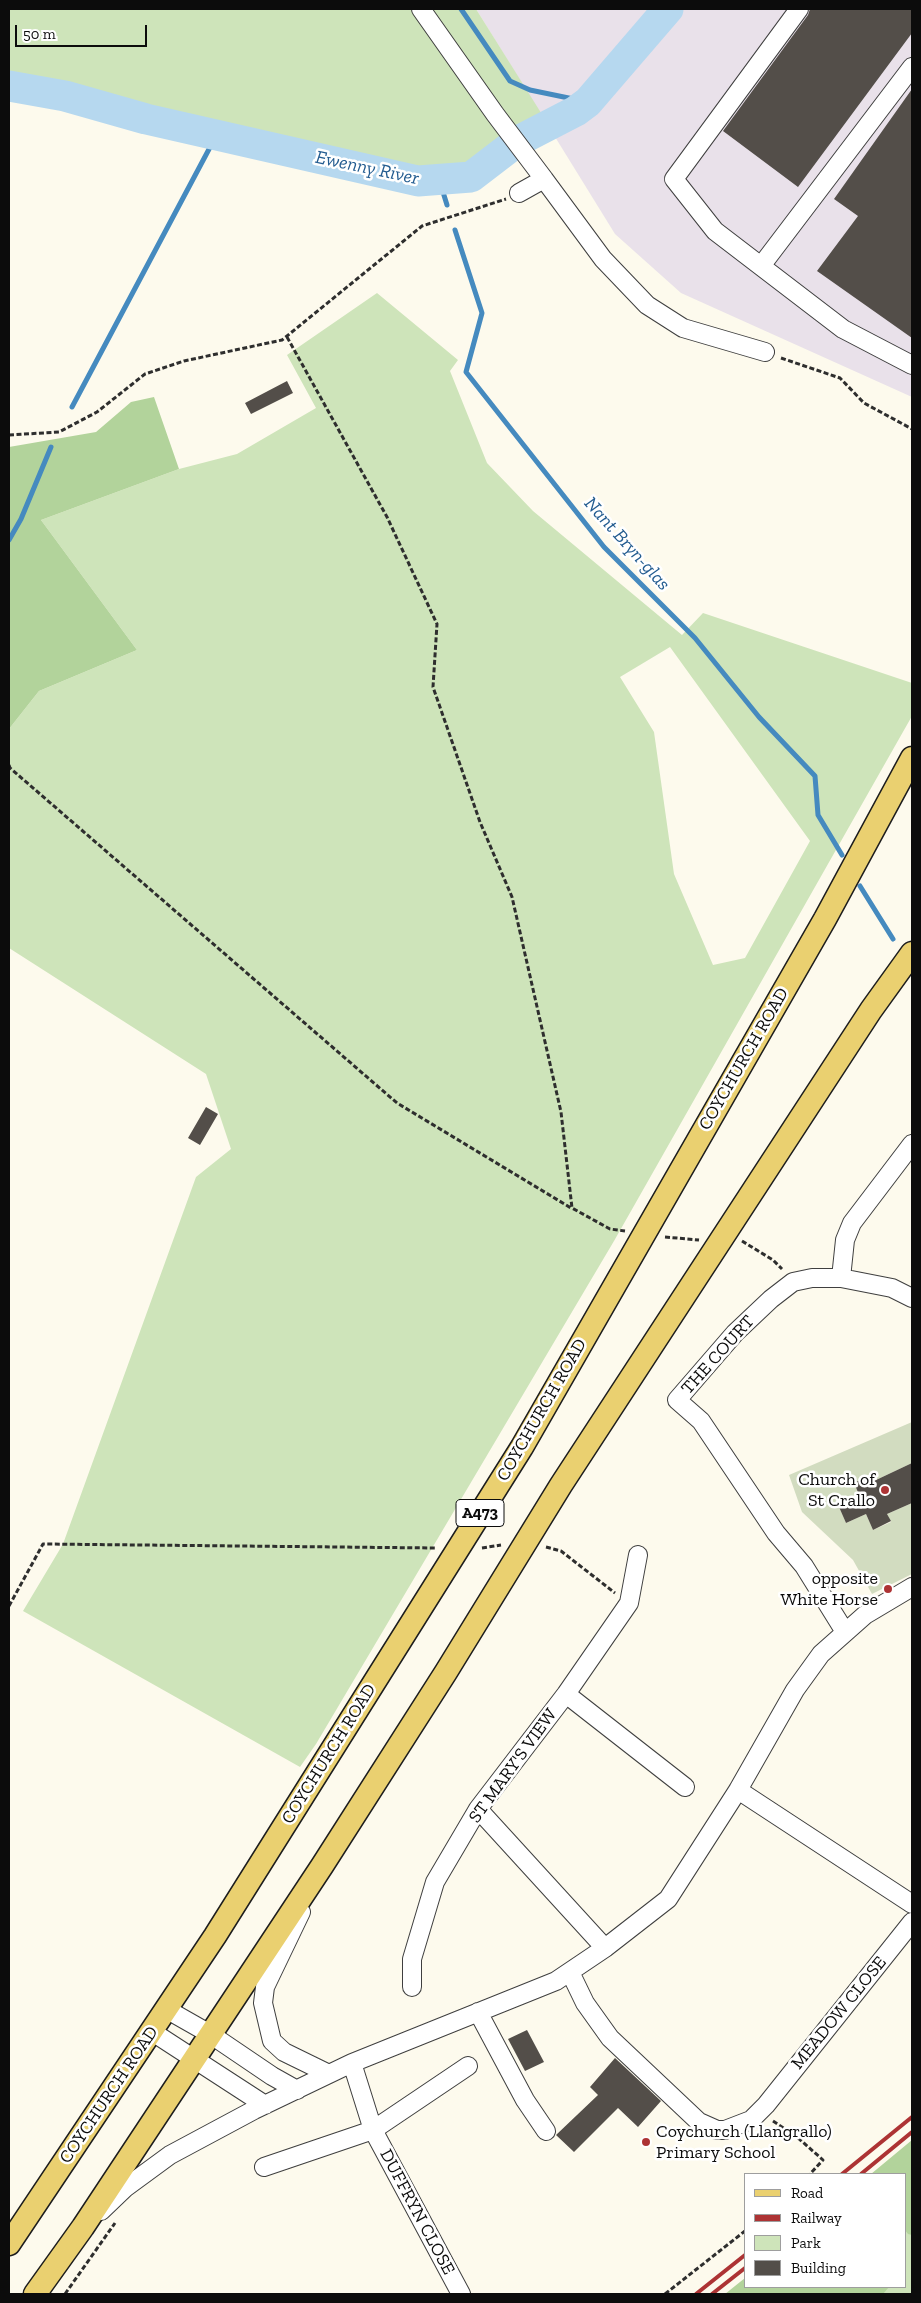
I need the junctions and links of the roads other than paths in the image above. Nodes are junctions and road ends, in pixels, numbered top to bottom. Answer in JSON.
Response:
{"nodes":[{"id":1,"x":421,"y":9,"type":"edge"},
{"id":2,"x":799,"y":9,"type":"edge"},
{"id":3,"x":912,"y":67,"type":"edge"},
{"id":4,"x":542,"y":177,"type":"junction"},
{"id":5,"x":519,"y":193,"type":"road end"},
{"id":6,"x":761,"y":266,"type":"junction"},
{"id":7,"x":765,"y":352,"type":"road end"},
{"id":8,"x":912,"y":365,"type":"edge"},
{"id":9,"x":912,"y":758,"type":"edge"},
{"id":10,"x":912,"y":953,"type":"edge"},
{"id":11,"x":912,"y":1144,"type":"edge"},
{"id":12,"x":841,"y":1278,"type":"junction"},
{"id":13,"x":912,"y":1298,"type":"edge"},
{"id":14,"x":638,"y":1555,"type":"dead end"},
{"id":15,"x":912,"y":1587,"type":"edge"},
{"id":16,"x":845,"y":1632,"type":"junction"},
{"id":17,"x":566,"y":1694,"type":"junction"},
{"id":18,"x":685,"y":1787,"type":"dead end"},
{"id":19,"x":738,"y":1790,"type":"junction"},
{"id":20,"x":478,"y":1809,"type":"junction"},
{"id":21,"x":322,"y":1866,"type":"junction"},
{"id":22,"x":912,"y":1904,"type":"edge"},
{"id":23,"x":912,"y":1922,"type":"edge"},
{"id":24,"x":605,"y":1948,"type":"junction"},
{"id":25,"x":570,"y":1972,"type":"junction"},
{"id":26,"x":412,"y":1987,"type":"dead end"},
{"id":27,"x":166,"y":2009,"type":"junction"},
{"id":28,"x":478,"y":2012,"type":"junction"},
{"id":29,"x":152,"y":2031,"type":"junction"},
{"id":30,"x":210,"y":2034,"type":"junction"},
{"id":31,"x":196,"y":2059,"type":"junction"},
{"id":32,"x":352,"y":2063,"type":"junction"},
{"id":33,"x":468,"y":2066,"type":"dead end"},
{"id":34,"x":329,"y":2074,"type":"junction"},
{"id":35,"x":297,"y":2090,"type":"junction"},
{"id":36,"x":265,"y":2105,"type":"junction"},
{"id":37,"x":372,"y":2130,"type":"junction"},
{"id":38,"x":546,"y":2131,"type":"dead end"},
{"id":39,"x":264,"y":2167,"type":"dead end"},
{"id":40,"x":83,"y":2227,"type":"junction"},
{"id":41,"x":9,"y":2244,"type":"edge"},
{"id":42,"x":35,"y":2294,"type":"edge"},
{"id":43,"x":461,"y":2294,"type":"edge"}],
"edges":[{"from":1,"to":4,"type":"street"},
{"from":2,"to":6,"type":"street"},
{"from":3,"to":6,"type":"street"},
{"from":4,"to":5,"type":"street"},
{"from":4,"to":7,"type":"street"},
{"from":6,"to":8,"type":"street"},
{"from":9,"to":27,"type":"main road","name":"COYCHURCH ROAD","number":"A473"},
{"from":10,"to":21,"type":"main road"},
{"from":11,"to":12,"type":"street"},
{"from":12,"to":13,"type":"street","name":"THE COURT"},
{"from":12,"to":16,"type":"street","name":"THE COURT"},
{"from":14,"to":17,"type":"street","name":"ST MARY'S VIEW"},
{"from":15,"to":16,"type":"street"},
{"from":16,"to":19,"type":"street"},
{"from":17,"to":18,"type":"street"},
{"from":17,"to":20,"type":"street","name":"ST MARY'S VIEW"},
{"from":19,"to":22,"type":"street"},
{"from":19,"to":24,"type":"street"},
{"from":20,"to":24,"type":"street"},
{"from":20,"to":26,"type":"street","name":"ST MARY'S VIEW"},
{"from":21,"to":30,"type":"main road"},
{"from":21,"to":34,"type":"street"},
{"from":23,"to":25,"type":"street","name":"MEADOW CLOSE"},
{"from":24,"to":25,"type":"street"},
{"from":25,"to":28,"type":"street"},
{"from":27,"to":29,"type":"main road","name":"COYCHURCH ROAD","number":"A473"},
{"from":27,"to":30,"type":"street"},
{"from":28,"to":32,"type":"street"},
{"from":28,"to":38,"type":"street"},
{"from":29,"to":31,"type":"street"},
{"from":29,"to":41,"type":"main road","name":"COYCHURCH ROAD","number":"A473"},
{"from":30,"to":31,"type":"main road"},
{"from":30,"to":35,"type":"street"},
{"from":31,"to":36,"type":"street"},
{"from":31,"to":40,"type":"main road"},
{"from":32,"to":34,"type":"street"},
{"from":32,"to":37,"type":"street","name":"DUFFRYN CLOSE"},
{"from":33,"to":37,"type":"street","name":"DUFFRYN CLOSE"},
{"from":34,"to":35,"type":"street"},
{"from":35,"to":36,"type":"street"},
{"from":36,"to":40,"type":"street"},
{"from":37,"to":39,"type":"street","name":"DUFFRYN CLOSE"},
{"from":37,"to":43,"type":"street","name":"DUFFRYN CLOSE"},
{"from":40,"to":42,"type":"main road"}]}
